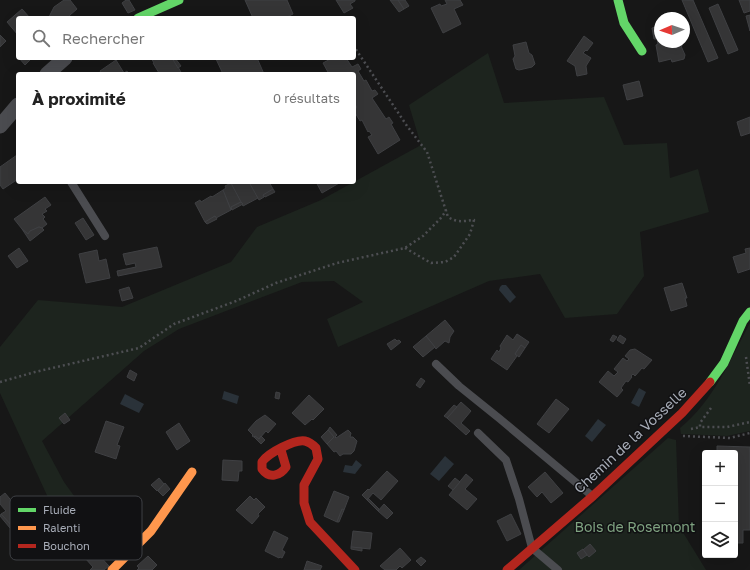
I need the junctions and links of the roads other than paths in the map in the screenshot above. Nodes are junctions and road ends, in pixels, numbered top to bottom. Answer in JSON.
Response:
{"nodes":[{"id":1,"x":178,"y":0,"type":"edge"},
{"id":2,"x":618,"y":0,"type":"edge"},
{"id":3,"x":142,"y":16,"type":"edge"},
{"id":4,"x":642,"y":51,"type":"dead end"},
{"id":5,"x":63,"y":60,"type":"edge"},
{"id":6,"x":49,"y":72,"type":"edge"},
{"id":7,"x":16,"y":107,"type":"edge"},
{"id":8,"x":0,"y":126,"type":"edge"},
{"id":9,"x":72,"y":184,"type":"edge"},
{"id":10,"x":106,"y":236,"type":"dead end"},
{"id":11,"x":750,"y":312,"type":"edge"},
{"id":12,"x":436,"y":364,"type":"dead end"},
{"id":13,"x":478,"y":433,"type":"dead end"},
{"id":14,"x":281,"y":450,"type":"dead end"},
{"id":15,"x":192,"y":472,"type":"dead end"},
{"id":16,"x":592,"y":496,"type":"junction"},
{"id":17,"x":142,"y":540,"type":"edge"},
{"id":18,"x":532,"y":548,"type":"junction"},
{"id":19,"x":122,"y":560,"type":"edge"},
{"id":20,"x":112,"y":570,"type":"edge"},
{"id":21,"x":355,"y":570,"type":"edge"},
{"id":22,"x":507,"y":570,"type":"edge"},
{"id":23,"x":558,"y":570,"type":"edge"}],
"edges":[{"from":1,"to":3,"type":"street"},
{"from":2,"to":4,"type":"street"},
{"from":5,"to":6,"type":"street"},
{"from":7,"to":8,"type":"street"},
{"from":9,"to":10,"type":"lane"},
{"from":11,"to":16,"type":"street","name":"Chemin de la Vosselle"},
{"from":12,"to":16,"type":"lane"},
{"from":13,"to":18,"type":"lane"},
{"from":14,"to":21,"type":"street"},
{"from":15,"to":17,"type":"street"},
{"from":16,"to":18,"type":"street","name":"Chemin de la Vosselle"},
{"from":18,"to":22,"type":"street","name":"Chemin de la Vosselle"},
{"from":18,"to":23,"type":"lane"},
{"from":19,"to":20,"type":"street"}]}
